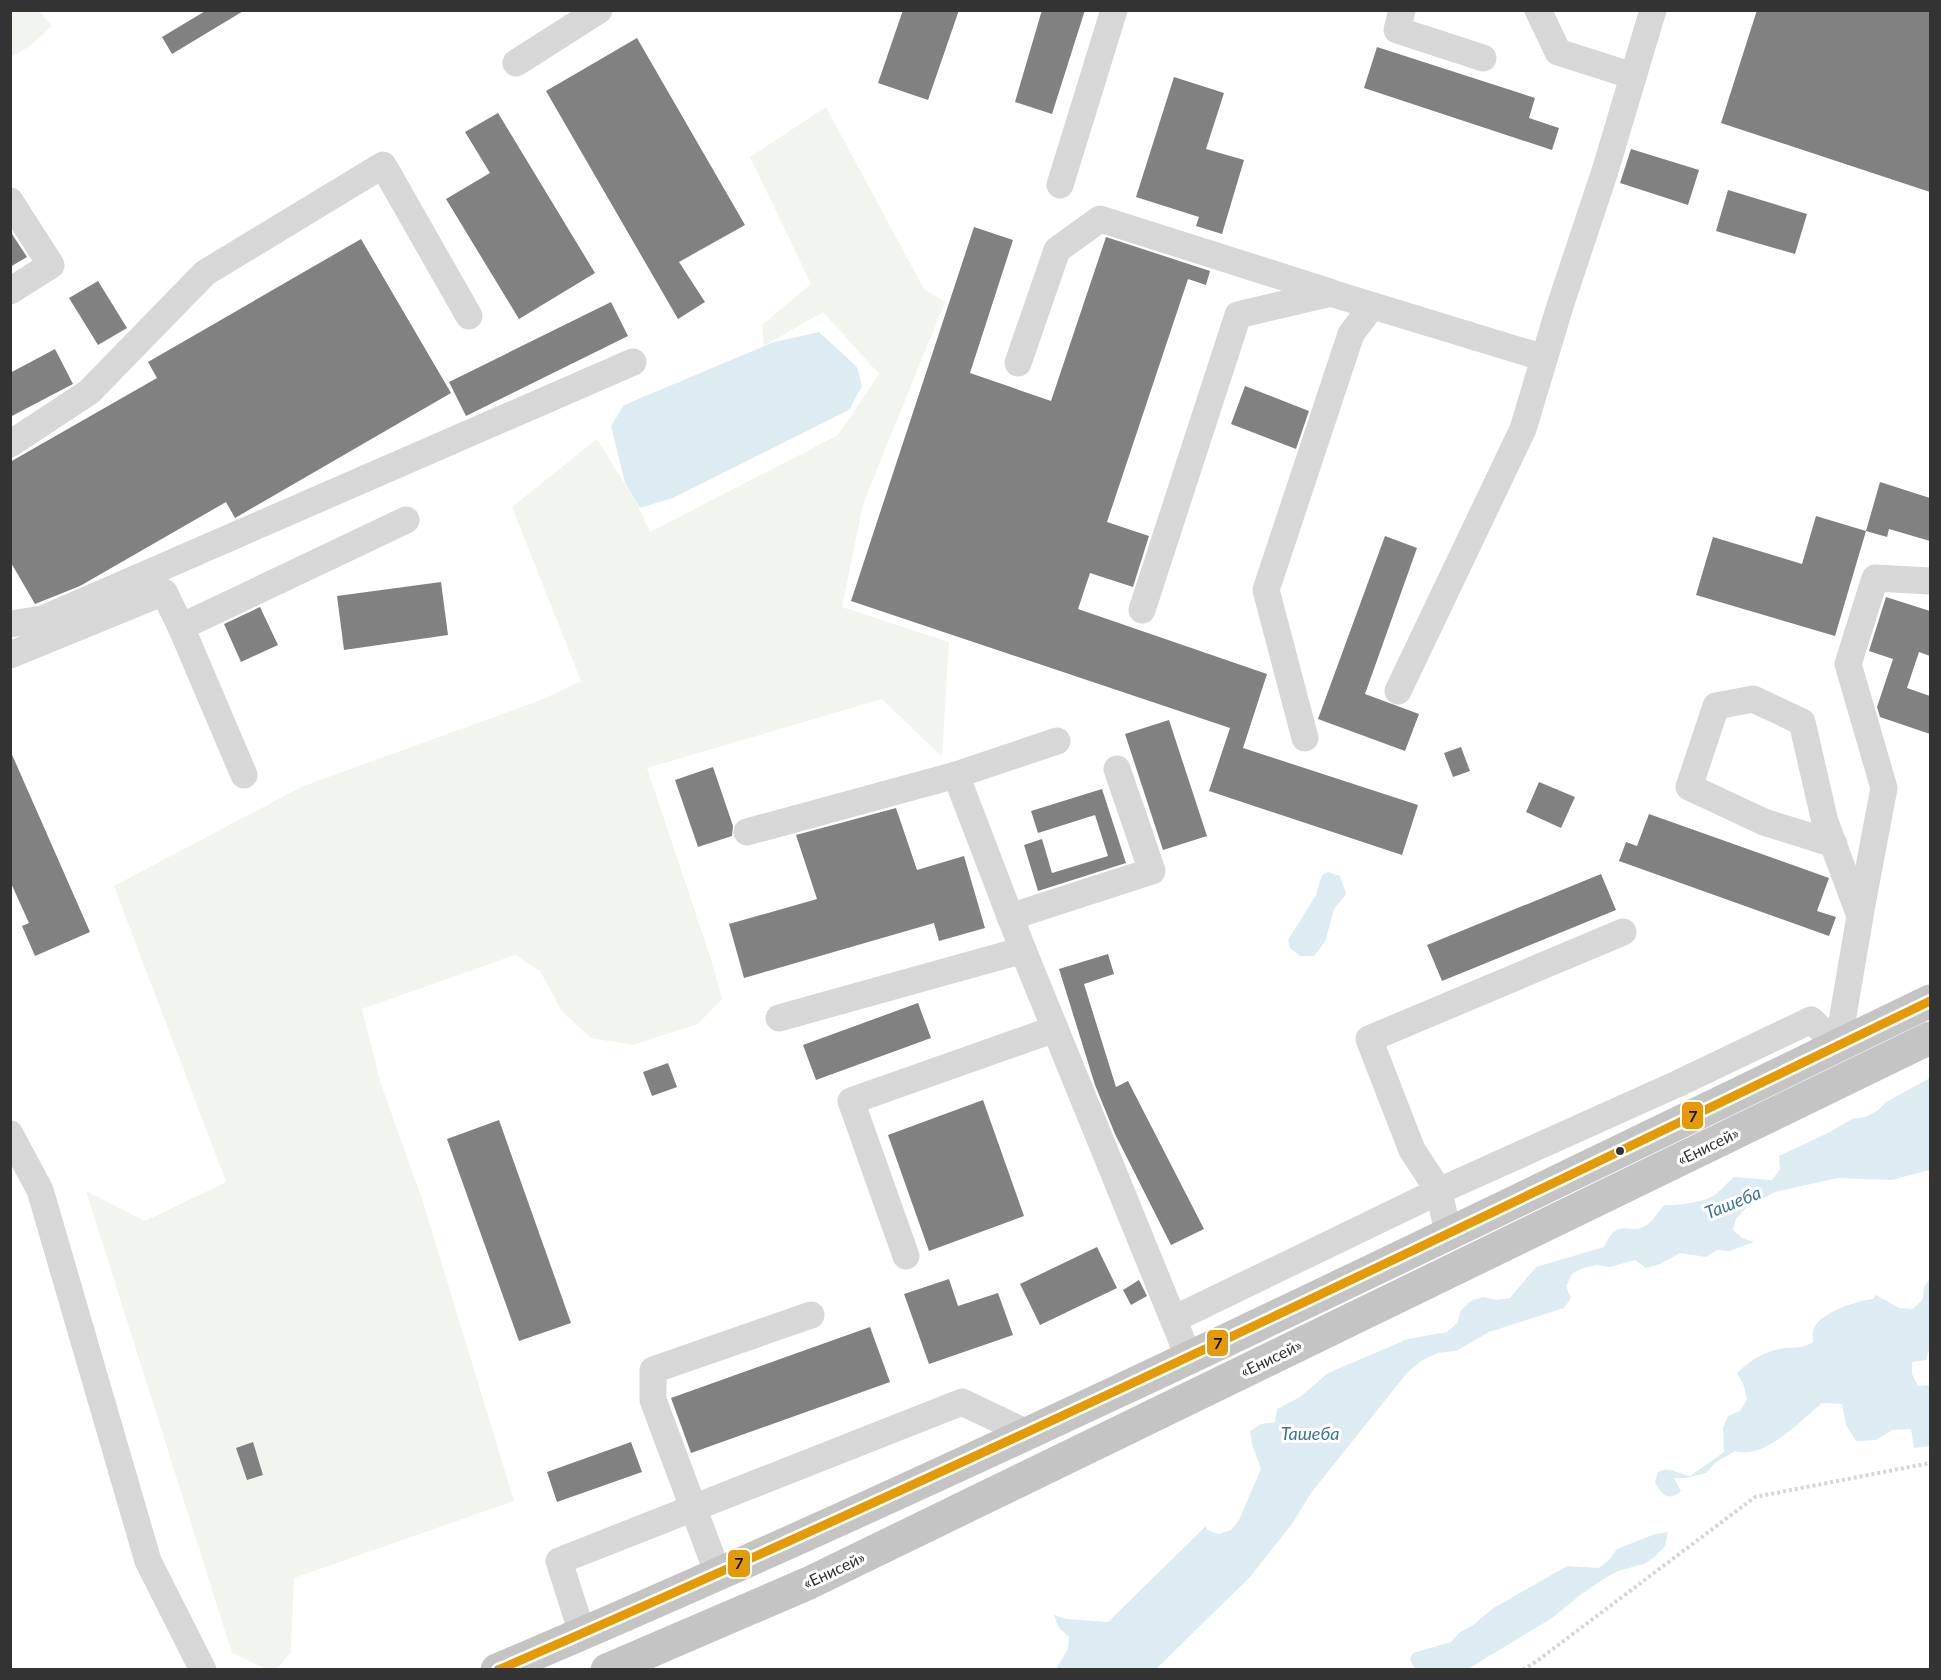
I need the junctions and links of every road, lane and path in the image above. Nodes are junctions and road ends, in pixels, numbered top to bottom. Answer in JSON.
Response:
{"nodes":[{"id":1,"x":599,"y":10,"type":"edge"},
{"id":2,"x":1114,"y":10,"type":"edge"},
{"id":3,"x":1402,"y":10,"type":"edge"},
{"id":4,"x":1538,"y":10,"type":"edge"},
{"id":5,"x":1653,"y":10,"type":"edge"},
{"id":6,"x":1483,"y":58,"type":"dead end"},
{"id":7,"x":516,"y":63,"type":"dead end"},
{"id":8,"x":1634,"y":76,"type":"junction"},
{"id":9,"x":1060,"y":185,"type":"dead end"},
{"id":10,"x":10,"y":201,"type":"edge"},
{"id":11,"x":10,"y":291,"type":"edge"},
{"id":12,"x":1331,"y":293,"type":"junction"},
{"id":13,"x":1372,"y":306,"type":"junction"},
{"id":14,"x":469,"y":316,"type":"dead end"},
{"id":15,"x":1544,"y":358,"type":"junction"},
{"id":16,"x":633,"y":362,"type":"dead end"},
{"id":17,"x":1018,"y":363,"type":"dead end"},
{"id":18,"x":10,"y":444,"type":"edge"},
{"id":19,"x":406,"y":520,"type":"dead end"},
{"id":20,"x":1930,"y":581,"type":"edge"},
{"id":21,"x":1142,"y":610,"type":"dead end"},
{"id":22,"x":10,"y":624,"type":"edge"},
{"id":23,"x":181,"y":627,"type":"junction"},
{"id":24,"x":10,"y":655,"type":"edge"},
{"id":25,"x":1398,"y":691,"type":"dead end"},
{"id":26,"x":1305,"y":738,"type":"dead end"},
{"id":27,"x":1057,"y":741,"type":"dead end"},
{"id":28,"x":1117,"y":769,"type":"dead end"},
{"id":29,"x":244,"y":775,"type":"dead end"},
{"id":30,"x":956,"y":775,"type":"junction"},
{"id":31,"x":747,"y":832,"type":"dead end"},
{"id":32,"x":1834,"y":844,"type":"junction"},
{"id":33,"x":1860,"y":916,"type":"junction"},
{"id":34,"x":1010,"y":917,"type":"junction"},
{"id":35,"x":1623,"y":932,"type":"dead end"},
{"id":36,"x":1023,"y":950,"type":"junction"},
{"id":37,"x":1930,"y":1001,"type":"edge"},
{"id":38,"x":779,"y":1018,"type":"dead end"},
{"id":39,"x":1055,"y":1029,"type":"junction"},
{"id":40,"x":1930,"y":1038,"type":"edge"},
{"id":41,"x":1838,"y":1045,"type":"junction"},
{"id":42,"x":10,"y":1134,"type":"edge"},
{"id":43,"x":1439,"y":1191,"type":"junction"},
{"id":44,"x":1448,"y":1233,"type":"junction"},
{"id":45,"x":906,"y":1256,"type":"dead end"},
{"id":46,"x":811,"y":1315,"type":"dead end"},
{"id":47,"x":1174,"y":1319,"type":"junction"},
{"id":48,"x":1189,"y":1358,"type":"junction"},
{"id":49,"x":1027,"y":1433,"type":"junction"},
{"id":50,"x":1930,"y":1463,"type":"edge"},
{"id":51,"x":694,"y":1508,"type":"junction"},
{"id":52,"x":718,"y":1574,"type":"junction"},
{"id":53,"x":582,"y":1633,"type":"junction"},
{"id":54,"x":203,"y":1670,"type":"edge"},
{"id":55,"x":497,"y":1670,"type":"edge"},
{"id":56,"x":607,"y":1670,"type":"edge"},
{"id":57,"x":1523,"y":1670,"type":"edge"}],
"edges":[{"from":1,"to":7,"type":"street"},
{"from":2,"to":9,"type":"street"},
{"from":3,"to":6,"type":"street"},
{"from":4,"to":8,"type":"street"},
{"from":5,"to":8,"type":"street"},
{"from":8,"to":15,"type":"street"},
{"from":10,"to":11,"type":"street"},
{"from":12,"to":13,"type":"street"},
{"from":12,"to":17,"type":"street"},
{"from":12,"to":21,"type":"street"},
{"from":13,"to":15,"type":"street"},
{"from":13,"to":26,"type":"street"},
{"from":14,"to":18,"type":"street"},
{"from":15,"to":25,"type":"street"},
{"from":16,"to":22,"type":"street"},
{"from":19,"to":23,"type":"street"},
{"from":20,"to":33,"type":"street"},
{"from":23,"to":24,"type":"street"},
{"from":23,"to":29,"type":"street"},
{"from":27,"to":30,"type":"street"},
{"from":28,"to":34,"type":"street"},
{"from":30,"to":31,"type":"street"},
{"from":30,"to":34,"type":"street"},
{"from":32,"to":32,"type":"street"},
{"from":32,"to":33,"type":"street"},
{"from":33,"to":41,"type":"street"},
{"from":34,"to":36,"type":"street"},
{"from":35,"to":43,"type":"street"},
{"from":36,"to":38,"type":"street"},
{"from":36,"to":39,"type":"street"},
{"from":37,"to":41,"type":"highway","name":"«Енисей»"},
{"from":39,"to":45,"type":"street"},
{"from":39,"to":47,"type":"street"},
{"from":40,"to":56,"type":"highway","name":"«Енисей»"},
{"from":41,"to":43,"type":"street"},
{"from":41,"to":44,"type":"highway","name":"«Енисей»"},
{"from":42,"to":54,"type":"street"},
{"from":43,"to":44,"type":"street"},
{"from":43,"to":47,"type":"street"},
{"from":44,"to":48,"type":"highway","name":"«Енисей»"},
{"from":46,"to":51,"type":"street"},
{"from":47,"to":48,"type":"street"},
{"from":48,"to":49,"type":"highway","name":"«Енисей»"},
{"from":49,"to":51,"type":"street"},
{"from":49,"to":52,"type":"highway","name":"«Енисей»"},
{"from":50,"to":57,"type":"path"},
{"from":51,"to":52,"type":"street"},
{"from":51,"to":53,"type":"street"},
{"from":52,"to":53,"type":"highway","name":"«Енисей»"},
{"from":53,"to":55,"type":"highway","name":"«Енисей»"}]}
